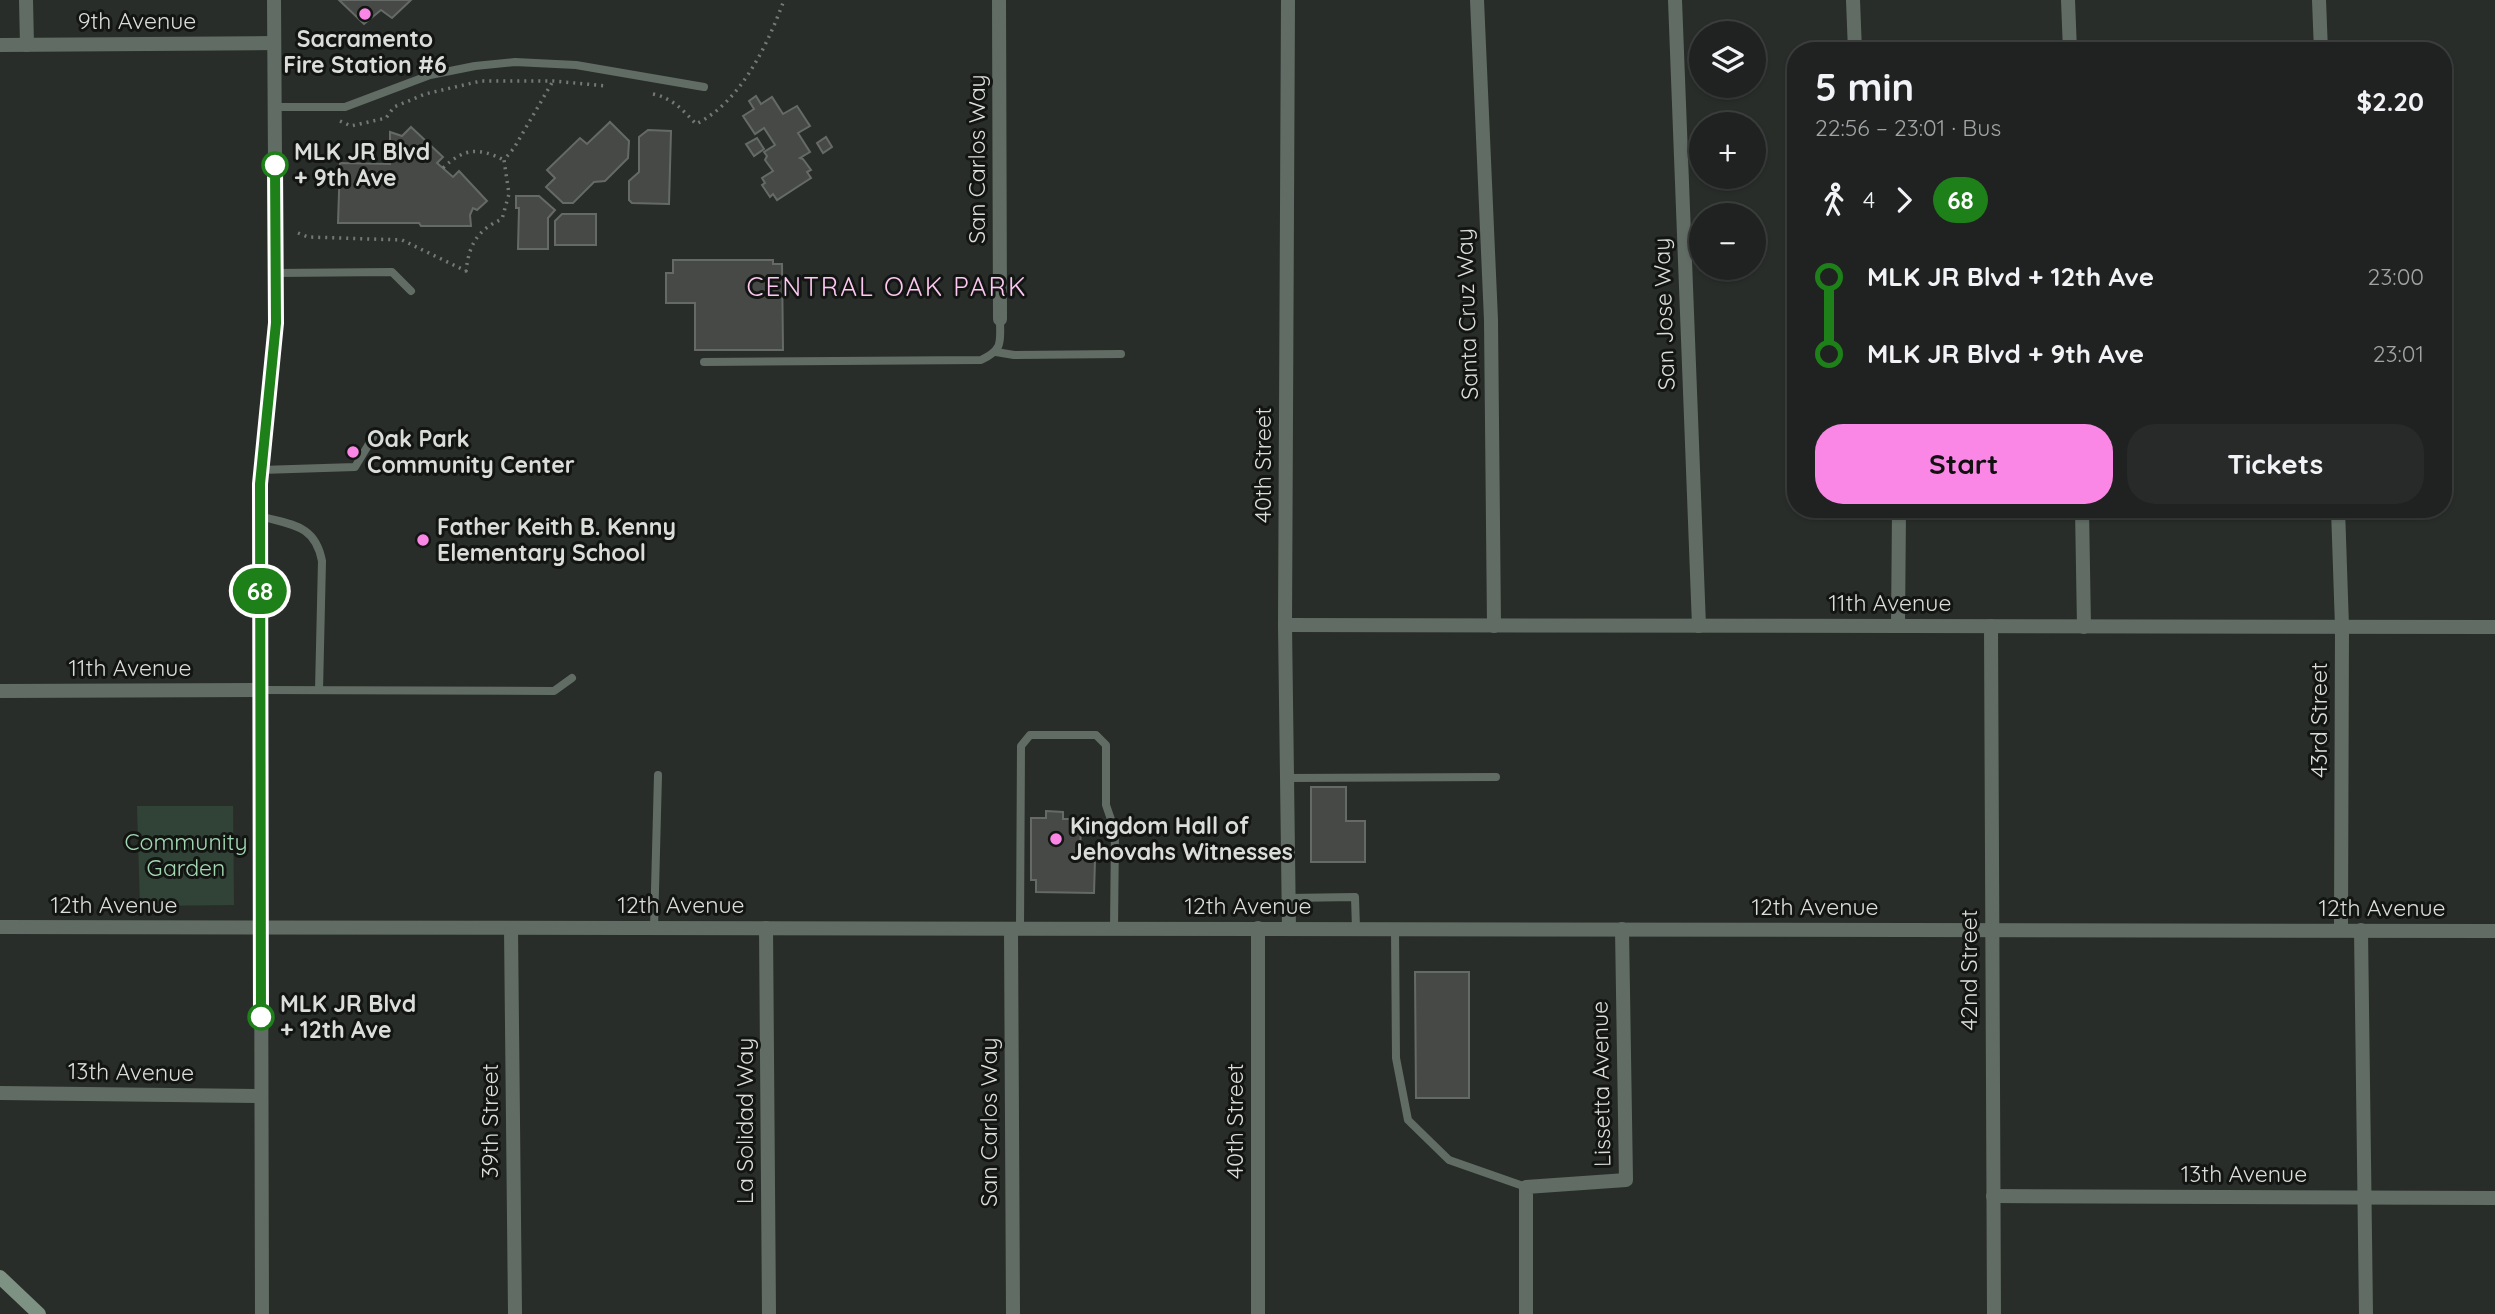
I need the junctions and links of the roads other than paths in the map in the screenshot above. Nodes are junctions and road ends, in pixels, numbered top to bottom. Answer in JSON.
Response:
{"nodes":[{"id":1,"x":26,"y":0,"type":"edge"},
{"id":2,"x":274,"y":0,"type":"edge"},
{"id":3,"x":999,"y":0,"type":"edge"},
{"id":4,"x":1288,"y":0,"type":"edge"},
{"id":5,"x":1477,"y":0,"type":"edge"},
{"id":6,"x":1675,"y":0,"type":"edge"},
{"id":7,"x":1853,"y":0,"type":"edge"},
{"id":8,"x":2068,"y":0,"type":"edge"},
{"id":9,"x":2319,"y":0,"type":"edge"},
{"id":10,"x":1855,"y":42,"type":"edge"},
{"id":11,"x":2070,"y":42,"type":"edge"},
{"id":12,"x":2321,"y":42,"type":"edge"},
{"id":13,"x":274,"y":43,"type":"junction"},
{"id":14,"x":0,"y":45,"type":"edge"},
{"id":15,"x":27,"y":45,"type":"junction"},
{"id":16,"x":704,"y":86,"type":"dead end"},
{"id":17,"x":274,"y":107,"type":"junction"},
{"id":18,"x":275,"y":273,"type":"junction"},
{"id":19,"x":411,"y":291,"type":"dead end"},
{"id":20,"x":1000,"y":319,"type":"joint"},
{"id":21,"x":996,"y":352,"type":"junction"},
{"id":22,"x":1121,"y":354,"type":"dead end"},
{"id":23,"x":704,"y":362,"type":"dead end"},
{"id":24,"x":375,"y":434,"type":"dead end"},
{"id":25,"x":261,"y":470,"type":"junction"},
{"id":26,"x":260,"y":516,"type":"junction"},
{"id":27,"x":1899,"y":518,"type":"edge"},
{"id":28,"x":2082,"y":518,"type":"edge"},
{"id":29,"x":2338,"y":518,"type":"edge"},
{"id":30,"x":1285,"y":625,"type":"junction"},
{"id":31,"x":1494,"y":626,"type":"junction"},
{"id":32,"x":1699,"y":626,"type":"junction"},
{"id":33,"x":1898,"y":626,"type":"junction"},
{"id":34,"x":1991,"y":626,"type":"junction"},
{"id":35,"x":2084,"y":627,"type":"junction"},
{"id":36,"x":2342,"y":627,"type":"junction"},
{"id":37,"x":2495,"y":627,"type":"edge"},
{"id":38,"x":572,"y":678,"type":"dead end"},
{"id":39,"x":260,"y":690,"type":"junction"},
{"id":40,"x":319,"y":690,"type":"junction"},
{"id":41,"x":0,"y":691,"type":"edge"},
{"id":42,"x":658,"y":775,"type":"dead end"},
{"id":43,"x":1496,"y":777,"type":"dead end"},
{"id":44,"x":1288,"y":778,"type":"junction"},
{"id":45,"x":1289,"y":898,"type":"junction"},
{"id":46,"x":0,"y":928,"type":"edge"},
{"id":47,"x":261,"y":928,"type":"junction"},
{"id":48,"x":512,"y":928,"type":"junction"},
{"id":49,"x":654,"y":928,"type":"junction"},
{"id":50,"x":766,"y":928,"type":"junction"},
{"id":51,"x":1015,"y":929,"type":"junction"},
{"id":52,"x":1114,"y":929,"type":"junction"},
{"id":53,"x":1258,"y":929,"type":"junction"},
{"id":54,"x":1289,"y":929,"type":"junction"},
{"id":55,"x":1356,"y":929,"type":"junction"},
{"id":56,"x":1395,"y":929,"type":"junction"},
{"id":57,"x":1622,"y":929,"type":"junction"},
{"id":58,"x":1992,"y":930,"type":"junction"},
{"id":59,"x":2341,"y":930,"type":"junction"},
{"id":60,"x":2361,"y":930,"type":"junction"},
{"id":61,"x":2495,"y":931,"type":"edge"},
{"id":62,"x":0,"y":1093,"type":"edge"},
{"id":63,"x":261,"y":1096,"type":"junction"},
{"id":64,"x":1527,"y":1187,"type":"junction"},
{"id":65,"x":1993,"y":1196,"type":"junction"},
{"id":66,"x":2365,"y":1197,"type":"junction"},
{"id":67,"x":2495,"y":1198,"type":"edge"},
{"id":68,"x":0,"y":1277,"type":"edge"},
{"id":69,"x":39,"y":1314,"type":"edge"},
{"id":70,"x":262,"y":1314,"type":"edge"},
{"id":71,"x":515,"y":1314,"type":"edge"},
{"id":72,"x":769,"y":1314,"type":"edge"},
{"id":73,"x":1013,"y":1314,"type":"edge"},
{"id":74,"x":1258,"y":1314,"type":"edge"},
{"id":75,"x":1527,"y":1314,"type":"edge"},
{"id":76,"x":1994,"y":1314,"type":"edge"},
{"id":77,"x":2366,"y":1314,"type":"edge"}],
"edges":[{"from":1,"to":15,"type":"street"},
{"from":2,"to":13,"type":"street"},
{"from":3,"to":20,"type":"street","name":"San Carlos Way"},
{"from":4,"to":30,"type":"street","name":"40th Street"},
{"from":5,"to":31,"type":"street","name":"Santa Cruz Way"},
{"from":6,"to":32,"type":"street","name":"San Jose Way"},
{"from":7,"to":10,"type":"street"},
{"from":8,"to":11,"type":"street"},
{"from":9,"to":12,"type":"street"},
{"from":13,"to":15,"type":"street","name":"9th Avenue"},
{"from":13,"to":17,"type":"street"},
{"from":14,"to":15,"type":"street","name":"9th Avenue"},
{"from":16,"to":17,"type":"lane"},
{"from":17,"to":18,"type":"street"},
{"from":18,"to":19,"type":"lane"},
{"from":18,"to":25,"type":"street"},
{"from":20,"to":21,"type":"lane"},
{"from":21,"to":22,"type":"lane"},
{"from":21,"to":23,"type":"lane"},
{"from":24,"to":25,"type":"lane"},
{"from":25,"to":26,"type":"street"},
{"from":26,"to":39,"type":"street"},
{"from":26,"to":40,"type":"lane"},
{"from":27,"to":33,"type":"street"},
{"from":28,"to":35,"type":"street"},
{"from":29,"to":36,"type":"street","name":"43rd Street"},
{"from":30,"to":31,"type":"street","name":"11th Avenue"},
{"from":30,"to":44,"type":"street","name":"40th Street"},
{"from":31,"to":32,"type":"street","name":"11th Avenue"},
{"from":32,"to":33,"type":"street","name":"11th Avenue"},
{"from":33,"to":34,"type":"street","name":"11th Avenue"},
{"from":34,"to":35,"type":"street","name":"11th Avenue"},
{"from":34,"to":58,"type":"street","name":"42nd Street"},
{"from":35,"to":36,"type":"street","name":"11th Avenue"},
{"from":36,"to":37,"type":"street","name":"11th Avenue"},
{"from":36,"to":59,"type":"street","name":"43rd Street"},
{"from":38,"to":40,"type":"lane"},
{"from":39,"to":40,"type":"lane"},
{"from":39,"to":41,"type":"street","name":"11th Avenue"},
{"from":39,"to":47,"type":"street"},
{"from":42,"to":49,"type":"lane"},
{"from":43,"to":44,"type":"lane"},
{"from":44,"to":45,"type":"street","name":"40th Street"},
{"from":45,"to":54,"type":"street","name":"40th Street"},
{"from":45,"to":55,"type":"lane"},
{"from":46,"to":47,"type":"street","name":"12th Avenue"},
{"from":47,"to":48,"type":"street","name":"12th Avenue"},
{"from":47,"to":63,"type":"street"},
{"from":48,"to":49,"type":"street","name":"12th Avenue"},
{"from":48,"to":71,"type":"street","name":"39th Street"},
{"from":49,"to":50,"type":"street","name":"12th Avenue"},
{"from":50,"to":51,"type":"street","name":"12th Avenue"},
{"from":50,"to":72,"type":"street","name":"La Solidad Way"},
{"from":51,"to":52,"type":"street","name":"12th Avenue"},
{"from":51,"to":52,"type":"lane"},
{"from":51,"to":73,"type":"street","name":"San Carlos Way"},
{"from":52,"to":53,"type":"street","name":"12th Avenue"},
{"from":53,"to":54,"type":"street","name":"12th Avenue"},
{"from":53,"to":74,"type":"street","name":"40th Street"},
{"from":54,"to":55,"type":"street","name":"12th Avenue"},
{"from":55,"to":56,"type":"street","name":"12th Avenue"},
{"from":56,"to":57,"type":"street","name":"12th Avenue"},
{"from":56,"to":64,"type":"lane"},
{"from":57,"to":58,"type":"street","name":"12th Avenue"},
{"from":57,"to":64,"type":"street","name":"Lissetta Avenue"},
{"from":58,"to":59,"type":"street","name":"12th Avenue"},
{"from":58,"to":65,"type":"street","name":"42nd Street"},
{"from":59,"to":60,"type":"street","name":"12th Avenue"},
{"from":60,"to":61,"type":"street","name":"12th Avenue"},
{"from":60,"to":66,"type":"street"},
{"from":62,"to":63,"type":"street","name":"13th Avenue"},
{"from":63,"to":70,"type":"street"},
{"from":64,"to":75,"type":"street"},
{"from":65,"to":66,"type":"street","name":"13th Avenue"},
{"from":65,"to":76,"type":"street","name":"42nd Street"},
{"from":66,"to":67,"type":"street","name":"13th Avenue"},
{"from":66,"to":77,"type":"street"},
{"from":68,"to":69,"type":"main road"}]}
